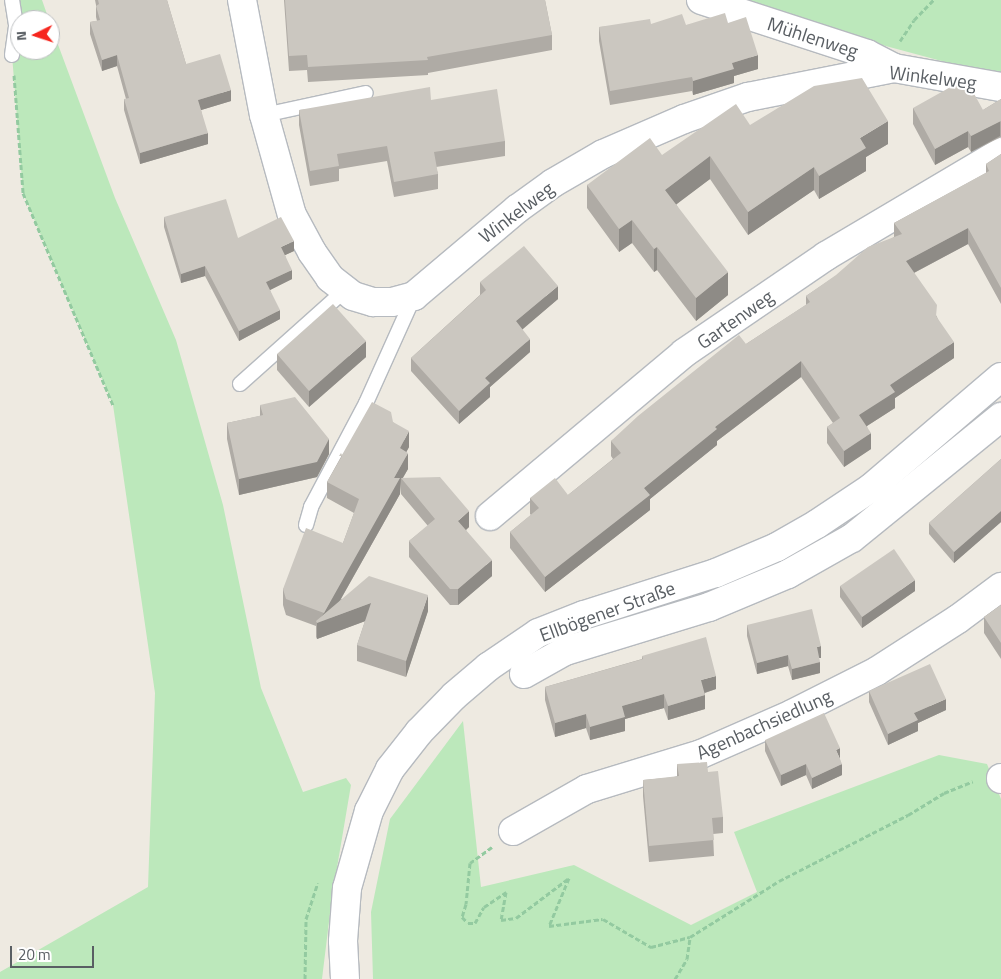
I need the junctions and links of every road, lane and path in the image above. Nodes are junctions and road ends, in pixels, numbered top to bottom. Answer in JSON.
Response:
{"nodes":[{"id":1,"x":242,"y":0,"type":"edge"},
{"id":2,"x":701,"y":0,"type":"edge"},
{"id":3,"x":933,"y":0,"type":"edge"},
{"id":4,"x":12,"y":60,"type":"edge"},
{"id":5,"x":894,"y":68,"type":"junction"},
{"id":6,"x":1001,"y":87,"type":"edge"},
{"id":7,"x":366,"y":93,"type":"dead end"},
{"id":8,"x":264,"y":115,"type":"junction"},
{"id":9,"x":1001,"y":152,"type":"edge"},
{"id":10,"x":345,"y":290,"type":"junction"},
{"id":11,"x":414,"y":296,"type":"junction"},
{"id":12,"x":1001,"y":377,"type":"edge"},
{"id":13,"x":240,"y":384,"type":"dead end"},
{"id":14,"x":113,"y":405,"type":"dead end"},
{"id":15,"x":1001,"y":417,"type":"edge"},
{"id":16,"x":490,"y":516,"type":"dead end"},
{"id":17,"x":306,"y":525,"type":"dead end"},
{"id":18,"x":1001,"y":587,"type":"edge"},
{"id":19,"x":524,"y":674,"type":"dead end"},
{"id":20,"x":993,"y":779,"type":"edge"},
{"id":21,"x":513,"y":831,"type":"joint"},
{"id":22,"x":690,"y":937,"type":"junction"},
{"id":23,"x":345,"y":979,"type":"edge"},
{"id":24,"x":675,"y":979,"type":"edge"}],
"edges":[{"from":1,"to":8,"type":"street","name":"Winkelweg"},
{"from":2,"to":5,"type":"street","name":"Mühlenweg"},
{"from":3,"to":5,"type":"path"},
{"from":4,"to":14,"type":"path"},
{"from":5,"to":6,"type":"street","name":"Winkelweg"},
{"from":5,"to":11,"type":"street","name":"Winkelweg"},
{"from":7,"to":8,"type":"lane"},
{"from":8,"to":10,"type":"street","name":"Winkelweg"},
{"from":9,"to":16,"type":"street","name":"Gartenweg"},
{"from":10,"to":11,"type":"street","name":"Winkelweg"},
{"from":10,"to":13,"type":"lane"},
{"from":11,"to":17,"type":"lane"},
{"from":12,"to":23,"type":"street","name":"Ellbögener Straße"},
{"from":15,"to":19,"type":"street"},
{"from":18,"to":21,"type":"street","name":"Agenbachsiedlung"},
{"from":20,"to":22,"type":"path"},
{"from":21,"to":22,"type":"path"},
{"from":22,"to":24,"type":"path"}]}
